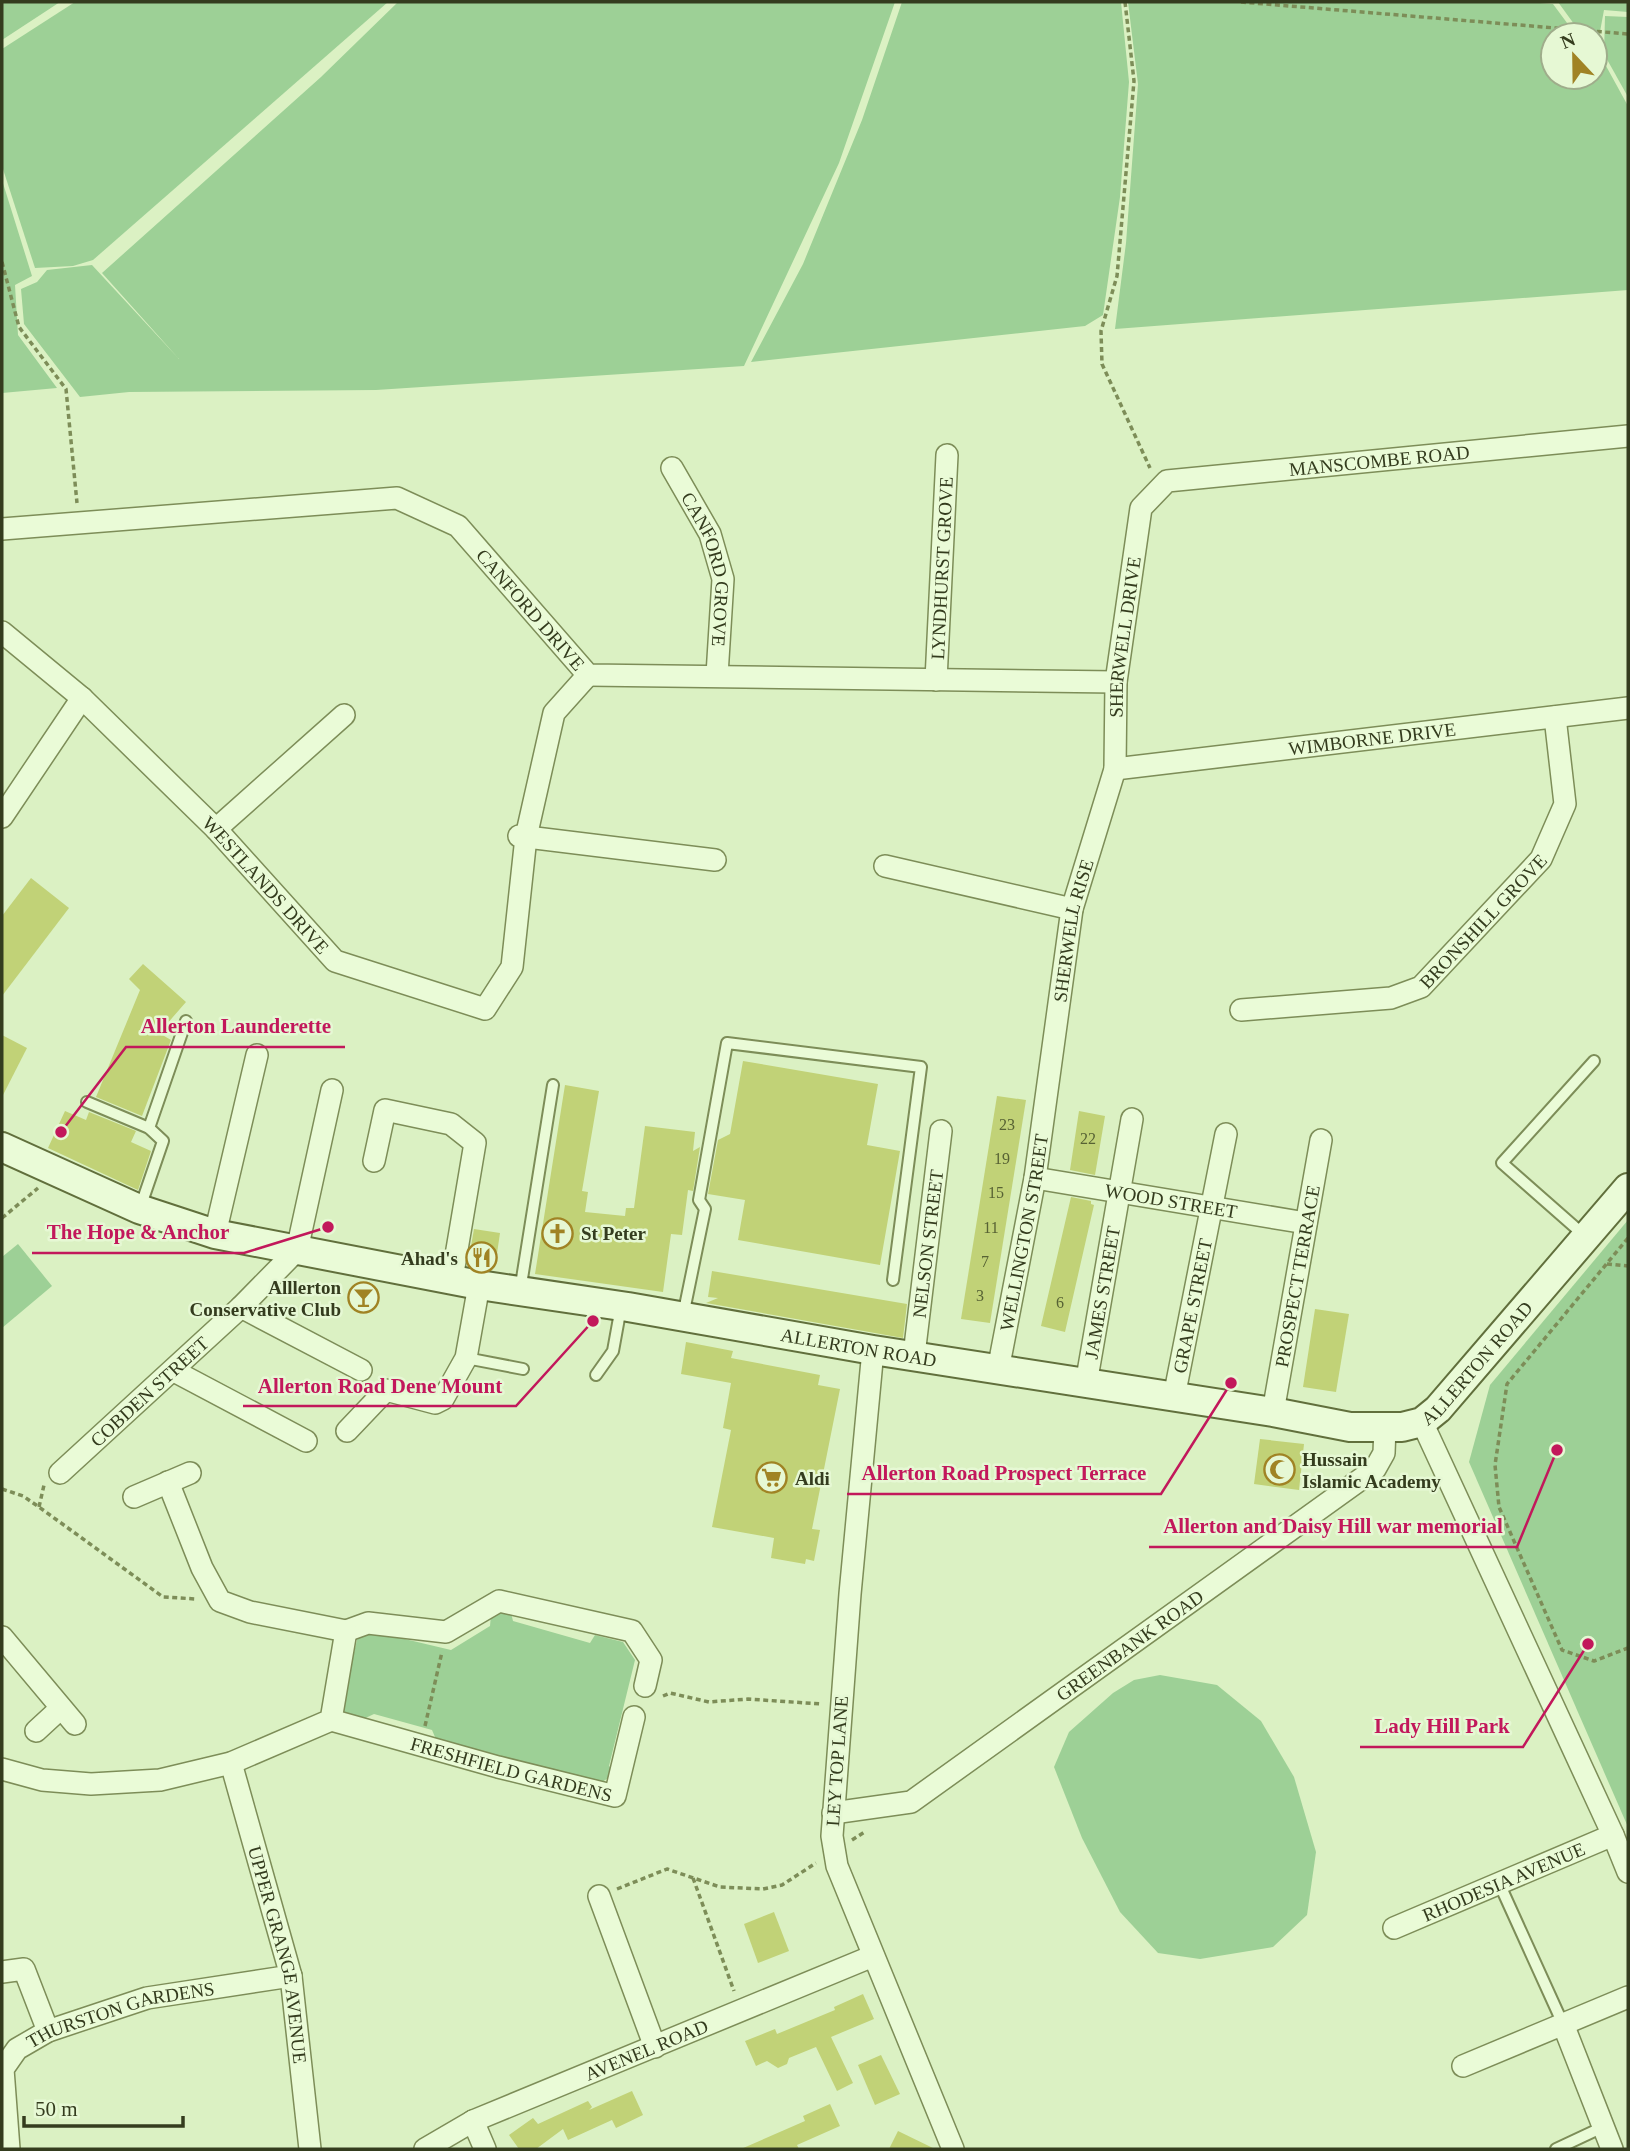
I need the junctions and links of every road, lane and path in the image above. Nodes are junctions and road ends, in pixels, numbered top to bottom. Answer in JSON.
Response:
{"nodes":[{"id":1,"x":1125,"y":2,"type":"edge"},
{"id":2,"x":1241,"y":2,"type":"edge"},
{"id":3,"x":1628,"y":34,"type":"edge"},
{"id":4,"x":2,"y":262,"type":"edge"},
{"id":5,"x":1628,"y":436,"type":"edge"},
{"id":6,"x":947,"y":455,"type":"dead end"},
{"id":7,"x":671,"y":468,"type":"dead end"},
{"id":8,"x":1160,"y":489,"type":"junction"},
{"id":9,"x":1141,"y":508,"type":"joint"},
{"id":10,"x":79,"y":523,"type":"junction"},
{"id":11,"x":2,"y":529,"type":"edge"},
{"id":12,"x":2,"y":632,"type":"edge"},
{"id":13,"x":587,"y":675,"type":"junction"},
{"id":14,"x":717,"y":675,"type":"junction"},
{"id":15,"x":936,"y":680,"type":"junction"},
{"id":16,"x":1116,"y":682,"type":"junction"},
{"id":17,"x":82,"y":698,"type":"junction"},
{"id":18,"x":1628,"y":708,"type":"edge"},
{"id":19,"x":344,"y":715,"type":"dead end"},
{"id":20,"x":1555,"y":718,"type":"junction"},
{"id":21,"x":1115,"y":769,"type":"junction"},
{"id":22,"x":2,"y":817,"type":"edge"},
{"id":23,"x":216,"y":829,"type":"junction"},
{"id":24,"x":522,"y":836,"type":"junction"},
{"id":25,"x":715,"y":860,"type":"dead end"},
{"id":26,"x":885,"y":866,"type":"dead end"},
{"id":27,"x":1072,"y":909,"type":"junction"},
{"id":28,"x":1241,"y":1010,"type":"dead end"},
{"id":29,"x":186,"y":1021,"type":"dead end"},
{"id":30,"x":257,"y":1055,"type":"dead end"},
{"id":31,"x":1594,"y":1061,"type":"dead end"},
{"id":32,"x":553,"y":1085,"type":"dead end"},
{"id":33,"x":331,"y":1090,"type":"dead end"},
{"id":34,"x":1046,"y":1096,"type":"joint"},
{"id":35,"x":86,"y":1102,"type":"dead end"},
{"id":36,"x":1132,"y":1119,"type":"dead end"},
{"id":37,"x":149,"y":1128,"type":"junction"},
{"id":38,"x":941,"y":1131,"type":"dead end"},
{"id":39,"x":1226,"y":1133,"type":"dead end"},
{"id":40,"x":1321,"y":1140,"type":"dead end"},
{"id":41,"x":2,"y":1147,"type":"edge"},
{"id":42,"x":374,"y":1161,"type":"dead end"},
{"id":43,"x":57,"y":1172,"type":"junction"},
{"id":44,"x":1035,"y":1178,"type":"junction"},
{"id":45,"x":1628,"y":1188,"type":"edge"},
{"id":46,"x":1119,"y":1192,"type":"junction"},
{"id":47,"x":1212,"y":1207,"type":"junction"},
{"id":48,"x":139,"y":1209,"type":"junction"},
{"id":49,"x":2,"y":1218,"type":"edge"},
{"id":50,"x":1306,"y":1223,"type":"junction"},
{"id":51,"x":215,"y":1234,"type":"junction"},
{"id":52,"x":1587,"y":1238,"type":"junction"},
{"id":53,"x":1628,"y":1238,"type":"edge"},
{"id":54,"x":297,"y":1250,"type":"junction"},
{"id":55,"x":1607,"y":1264,"type":"junction"},
{"id":56,"x":1628,"y":1266,"type":"edge"},
{"id":57,"x":893,"y":1280,"type":"dead end"},
{"id":58,"x":466,"y":1282,"type":"junction"},
{"id":59,"x":520,"y":1291,"type":"junction"},
{"id":60,"x":241,"y":1307,"type":"junction"},
{"id":61,"x":621,"y":1307,"type":"junction"},
{"id":62,"x":683,"y":1316,"type":"junction"},
{"id":63,"x":873,"y":1350,"type":"junction"},
{"id":64,"x":914,"y":1355,"type":"junction"},
{"id":65,"x":466,"y":1358,"type":"junction"},
{"id":66,"x":523,"y":1369,"type":"dead end"},
{"id":67,"x":361,"y":1370,"type":"dead end"},
{"id":68,"x":998,"y":1370,"type":"junction"},
{"id":69,"x":174,"y":1371,"type":"junction"},
{"id":70,"x":596,"y":1375,"type":"dead end"},
{"id":71,"x":1086,"y":1384,"type":"junction"},
{"id":72,"x":1174,"y":1397,"type":"junction"},
{"id":73,"x":1273,"y":1412,"type":"junction"},
{"id":74,"x":1422,"y":1422,"type":"junction"},
{"id":75,"x":1385,"y":1427,"type":"junction"},
{"id":76,"x":347,"y":1431,"type":"dead end"},
{"id":77,"x":306,"y":1441,"type":"dead end"},
{"id":78,"x":190,"y":1472,"type":"dead end"},
{"id":79,"x":60,"y":1473,"type":"dead end"},
{"id":80,"x":168,"y":1482,"type":"junction"},
{"id":81,"x":2,"y":1489,"type":"edge"},
{"id":82,"x":134,"y":1497,"type":"dead end"},
{"id":83,"x":219,"y":1601,"type":"junction"},
{"id":84,"x":346,"y":1631,"type":"junction"},
{"id":85,"x":446,"y":1632,"type":"junction"},
{"id":86,"x":2,"y":1637,"type":"edge"},
{"id":87,"x":1628,"y":1648,"type":"edge"},
{"id":88,"x":652,"y":1692,"type":"joint"},
{"id":89,"x":842,"y":1705,"type":"junction"},
{"id":90,"x":634,"y":1717,"type":"dead end"},
{"id":91,"x":331,"y":1720,"type":"junction"},
{"id":92,"x":36,"y":1731,"type":"dead end"},
{"id":93,"x":420,"y":1745,"type":"junction"},
{"id":94,"x":231,"y":1763,"type":"junction"},
{"id":95,"x":2,"y":1769,"type":"edge"},
{"id":96,"x":833,"y":1813,"type":"junction"},
{"id":97,"x":1613,"y":1835,"type":"junction"},
{"id":98,"x":834,"y":1851,"type":"junction"},
{"id":99,"x":1628,"y":1872,"type":"edge"},
{"id":100,"x":693,"y":1878,"type":"junction"},
{"id":101,"x":1499,"y":1883,"type":"junction"},
{"id":102,"x":599,"y":1896,"type":"joint"},
{"id":103,"x":1394,"y":1928,"type":"dead end"},
{"id":104,"x":873,"y":1955,"type":"junction"},
{"id":105,"x":2,"y":1972,"type":"edge"},
{"id":106,"x":291,"y":1976,"type":"junction"},
{"id":107,"x":1628,"y":1997,"type":"edge"},
{"id":108,"x":741,"y":2011,"type":"junction"},
{"id":109,"x":1563,"y":2024,"type":"junction"},
{"id":110,"x":48,"y":2031,"type":"junction"},
{"id":111,"x":655,"y":2047,"type":"junction"},
{"id":112,"x":1463,"y":2066,"type":"dead end"},
{"id":113,"x":473,"y":2121,"type":"junction"},
{"id":114,"x":1604,"y":2127,"type":"junction"},
{"id":115,"x":9,"y":2149,"type":"edge"},
{"id":116,"x":310,"y":2149,"type":"edge"},
{"id":117,"x":425,"y":2149,"type":"edge"},
{"id":118,"x":485,"y":2149,"type":"edge"},
{"id":119,"x":953,"y":2149,"type":"edge"},
{"id":120,"x":1556,"y":2149,"type":"edge"},
{"id":121,"x":1612,"y":2149,"type":"edge"}],
"edges":[{"from":1,"to":8,"type":"path"},
{"from":2,"to":3,"type":"path"},
{"from":4,"to":10,"type":"path"},
{"from":5,"to":8,"type":"street","name":"MANSCOMBE ROAD"},
{"from":6,"to":15,"type":"street","name":"LYNDHURST GROVE"},
{"from":7,"to":14,"type":"street","name":"CANFORD GROVE"},
{"from":8,"to":9,"type":"street","name":"MANSCOMBE ROAD"},
{"from":9,"to":16,"type":"street","name":"SHERWELL DRIVE"},
{"from":10,"to":11,"type":"street","name":"CANFORD DRIVE"},
{"from":10,"to":13,"type":"street","name":"CANFORD DRIVE"},
{"from":12,"to":17,"type":"street","name":"WESTLANDS DRIVE"},
{"from":13,"to":14,"type":"street","name":"CANFORD DRIVE"},
{"from":13,"to":24,"type":"street","name":"WESTLANDS DRIVE"},
{"from":14,"to":15,"type":"street","name":"CANFORD DRIVE"},
{"from":15,"to":16,"type":"street","name":"CANFORD DRIVE"},
{"from":16,"to":21,"type":"street","name":"SHERWELL DRIVE"},
{"from":17,"to":22,"type":"street"},
{"from":17,"to":23,"type":"street","name":"WESTLANDS DRIVE"},
{"from":18,"to":20,"type":"street","name":"WIMBORNE DRIVE"},
{"from":19,"to":23,"type":"street"},
{"from":20,"to":21,"type":"street","name":"WIMBORNE DRIVE"},
{"from":20,"to":28,"type":"street","name":"BRONSHILL GROVE"},
{"from":21,"to":27,"type":"street","name":"SHERWELL RISE"},
{"from":23,"to":24,"type":"street","name":"WESTLANDS DRIVE"},
{"from":24,"to":25,"type":"street"},
{"from":26,"to":27,"type":"street"},
{"from":27,"to":34,"type":"street","name":"SHERWELL RISE"},
{"from":29,"to":37,"type":"lane"},
{"from":30,"to":51,"type":"street"},
{"from":31,"to":52,"type":"lane"},
{"from":32,"to":59,"type":"lane"},
{"from":33,"to":54,"type":"street"},
{"from":34,"to":44,"type":"street","name":"WELLINGTON STREET"},
{"from":35,"to":37,"type":"lane"},
{"from":36,"to":46,"type":"street","name":"JAMES STREET"},
{"from":37,"to":48,"type":"lane"},
{"from":38,"to":64,"type":"street","name":"NELSON STREET"},
{"from":39,"to":47,"type":"street","name":"GRAPE STREET"},
{"from":40,"to":50,"type":"street","name":"PROSPECT TERRACE"},
{"from":41,"to":43,"type":"street","name":"ALLERTON ROAD"},
{"from":42,"to":58,"type":"street"},
{"from":43,"to":48,"type":"street","name":"ALLERTON ROAD"},
{"from":43,"to":49,"type":"path"},
{"from":44,"to":46,"type":"street","name":"WOOD STREET"},
{"from":44,"to":68,"type":"street","name":"WELLINGTON STREET"},
{"from":45,"to":52,"type":"street","name":"ALLERTON ROAD"},
{"from":46,"to":47,"type":"street","name":"WOOD STREET"},
{"from":46,"to":71,"type":"street","name":"JAMES STREET"},
{"from":47,"to":50,"type":"street","name":"WOOD STREET"},
{"from":47,"to":72,"type":"street","name":"GRAPE STREET"},
{"from":48,"to":51,"type":"street","name":"ALLERTON ROAD"},
{"from":50,"to":73,"type":"street","name":"PROSPECT TERRACE"},
{"from":51,"to":54,"type":"street","name":"ALLERTON ROAD"},
{"from":52,"to":74,"type":"street","name":"ALLERTON ROAD"},
{"from":53,"to":55,"type":"path"},
{"from":54,"to":58,"type":"street","name":"ALLERTON ROAD"},
{"from":54,"to":60,"type":"street","name":"COBDEN STREET"},
{"from":55,"to":56,"type":"path"},
{"from":55,"to":87,"type":"path"},
{"from":57,"to":62,"type":"lane"},
{"from":58,"to":59,"type":"street","name":"ALLERTON ROAD"},
{"from":58,"to":65,"type":"street"},
{"from":59,"to":61,"type":"street","name":"ALLERTON ROAD"},
{"from":60,"to":67,"type":"street"},
{"from":60,"to":69,"type":"street","name":"COBDEN STREET"},
{"from":61,"to":62,"type":"street","name":"ALLERTON ROAD"},
{"from":61,"to":70,"type":"lane"},
{"from":62,"to":63,"type":"street","name":"ALLERTON ROAD"},
{"from":63,"to":64,"type":"street","name":"ALLERTON ROAD"},
{"from":63,"to":89,"type":"street","name":"LEY TOP LANE"},
{"from":64,"to":68,"type":"street","name":"ALLERTON ROAD"},
{"from":65,"to":66,"type":"lane"},
{"from":65,"to":76,"type":"street"},
{"from":68,"to":71,"type":"street","name":"ALLERTON ROAD"},
{"from":69,"to":77,"type":"street"},
{"from":69,"to":79,"type":"street","name":"COBDEN STREET"},
{"from":71,"to":72,"type":"street","name":"ALLERTON ROAD"},
{"from":72,"to":73,"type":"street","name":"ALLERTON ROAD"},
{"from":73,"to":75,"type":"street","name":"ALLERTON ROAD"},
{"from":74,"to":75,"type":"street","name":"ALLERTON ROAD"},
{"from":74,"to":97,"type":"street"},
{"from":75,"to":96,"type":"street","name":"GREENBANK ROAD"},
{"from":78,"to":80,"type":"street"},
{"from":80,"to":82,"type":"street"},
{"from":80,"to":83,"type":"street"},
{"from":81,"to":83,"type":"path"},
{"from":83,"to":84,"type":"street"},
{"from":84,"to":85,"type":"street"},
{"from":84,"to":91,"type":"street"},
{"from":85,"to":88,"type":"street"},
{"from":85,"to":93,"type":"path"},
{"from":86,"to":92,"type":"street"},
{"from":88,"to":89,"type":"path"},
{"from":89,"to":96,"type":"street","name":"LEY TOP LANE"},
{"from":90,"to":93,"type":"street","name":"FRESHFIELD GARDENS"},
{"from":91,"to":93,"type":"street","name":"FRESHFIELD GARDENS"},
{"from":91,"to":94,"type":"street"},
{"from":94,"to":95,"type":"street"},
{"from":94,"to":106,"type":"street","name":"UPPER GRANGE AVENUE"},
{"from":96,"to":98,"type":"street","name":"LEY TOP LANE"},
{"from":97,"to":99,"type":"street"},
{"from":97,"to":101,"type":"street","name":"RHODESIA AVENUE"},
{"from":98,"to":100,"type":"path"},
{"from":98,"to":104,"type":"street","name":"LEY TOP LANE"},
{"from":100,"to":102,"type":"path"},
{"from":100,"to":108,"type":"path"},
{"from":101,"to":103,"type":"street","name":"RHODESIA AVENUE"},
{"from":101,"to":109,"type":"lane"},
{"from":102,"to":111,"type":"street"},
{"from":104,"to":108,"type":"street","name":"AVENEL ROAD"},
{"from":104,"to":119,"type":"street","name":"LEY TOP LANE"},
{"from":105,"to":110,"type":"street"},
{"from":106,"to":110,"type":"street","name":"THURSTON GARDENS"},
{"from":106,"to":116,"type":"street","name":"UPPER GRANGE AVENUE"},
{"from":107,"to":109,"type":"street"},
{"from":108,"to":111,"type":"street","name":"AVENEL ROAD"},
{"from":109,"to":112,"type":"street"},
{"from":109,"to":114,"type":"street"},
{"from":110,"to":115,"type":"street","name":"THURSTON GARDENS"},
{"from":111,"to":113,"type":"street","name":"AVENEL ROAD"},
{"from":113,"to":117,"type":"street","name":"AVENEL ROAD"},
{"from":113,"to":118,"type":"street"},
{"from":114,"to":120,"type":"lane"},
{"from":114,"to":121,"type":"street"}]}
